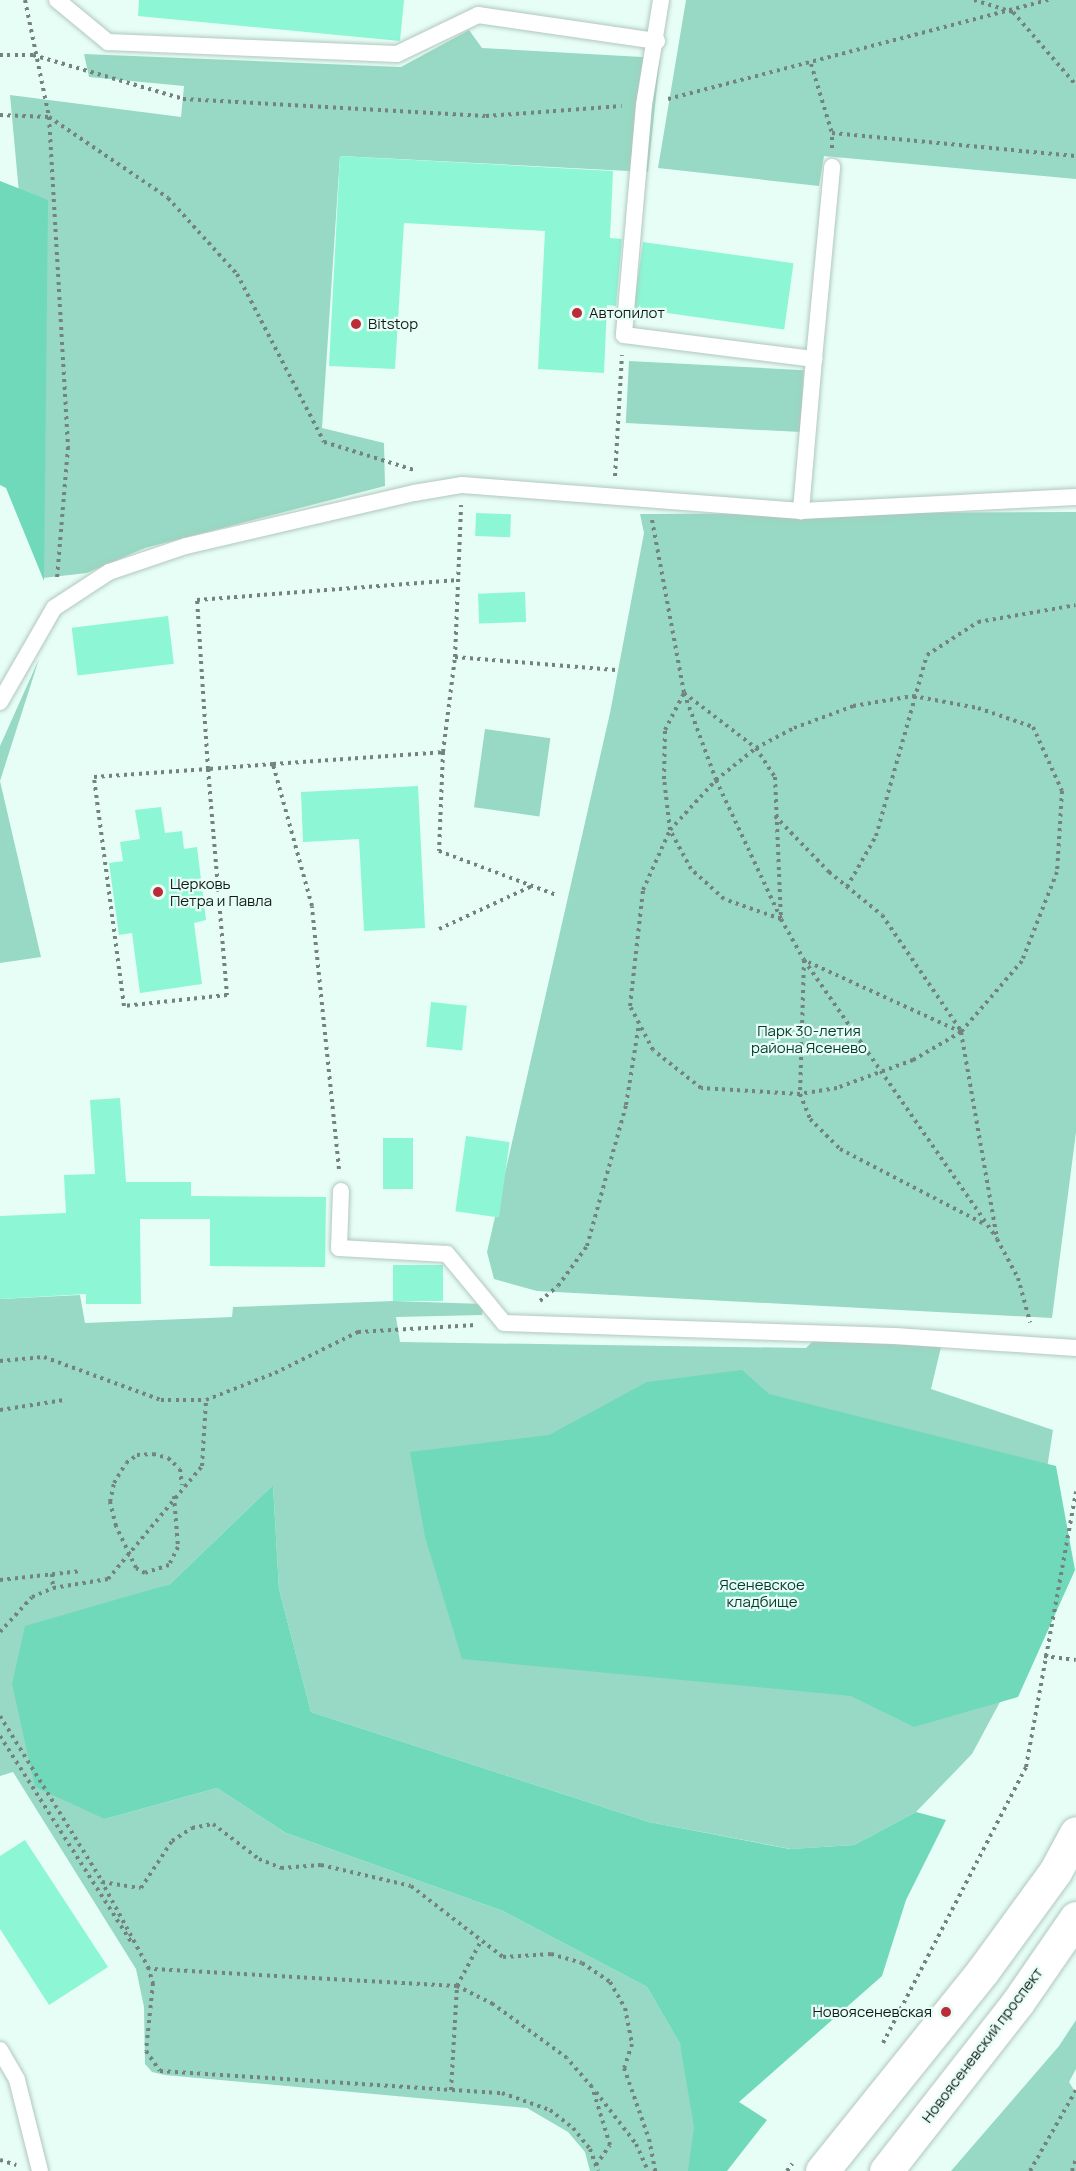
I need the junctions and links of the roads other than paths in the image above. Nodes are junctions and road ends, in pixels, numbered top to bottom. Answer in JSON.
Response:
{"nodes":[{"id":1,"x":57,"y":0,"type":"edge"},
{"id":2,"x":661,"y":0,"type":"edge"},
{"id":3,"x":657,"y":41,"type":"junction"},
{"id":4,"x":832,"y":167,"type":"dead end"},
{"id":5,"x":814,"y":359,"type":"junction"},
{"id":6,"x":1076,"y":497,"type":"edge"},
{"id":7,"x":801,"y":511,"type":"junction"},
{"id":8,"x":0,"y":702,"type":"edge"},
{"id":9,"x":341,"y":1191,"type":"road end"},
{"id":10,"x":1076,"y":1348,"type":"edge"},
{"id":11,"x":1076,"y":1833,"type":"edge"},
{"id":12,"x":1076,"y":1918,"type":"edge"},
{"id":13,"x":0,"y":2050,"type":"edge"},
{"id":14,"x":808,"y":2166,"type":"edge"},
{"id":15,"x":40,"y":2171,"type":"edge"},
{"id":16,"x":886,"y":2171,"type":"edge"}],
"edges":[{"from":1,"to":3,"type":"lane"},
{"from":2,"to":3,"type":"lane"},
{"from":3,"to":5,"type":"lane"},
{"from":4,"to":5,"type":"lane"},
{"from":5,"to":7,"type":"lane"},
{"from":6,"to":7,"type":"lane"},
{"from":7,"to":8,"type":"lane"},
{"from":9,"to":10,"type":"lane"},
{"from":11,"to":14,"type":"street"},
{"from":12,"to":16,"type":"street","name":"Новоясеневский проспект"},
{"from":13,"to":15,"type":"lane"}]}
